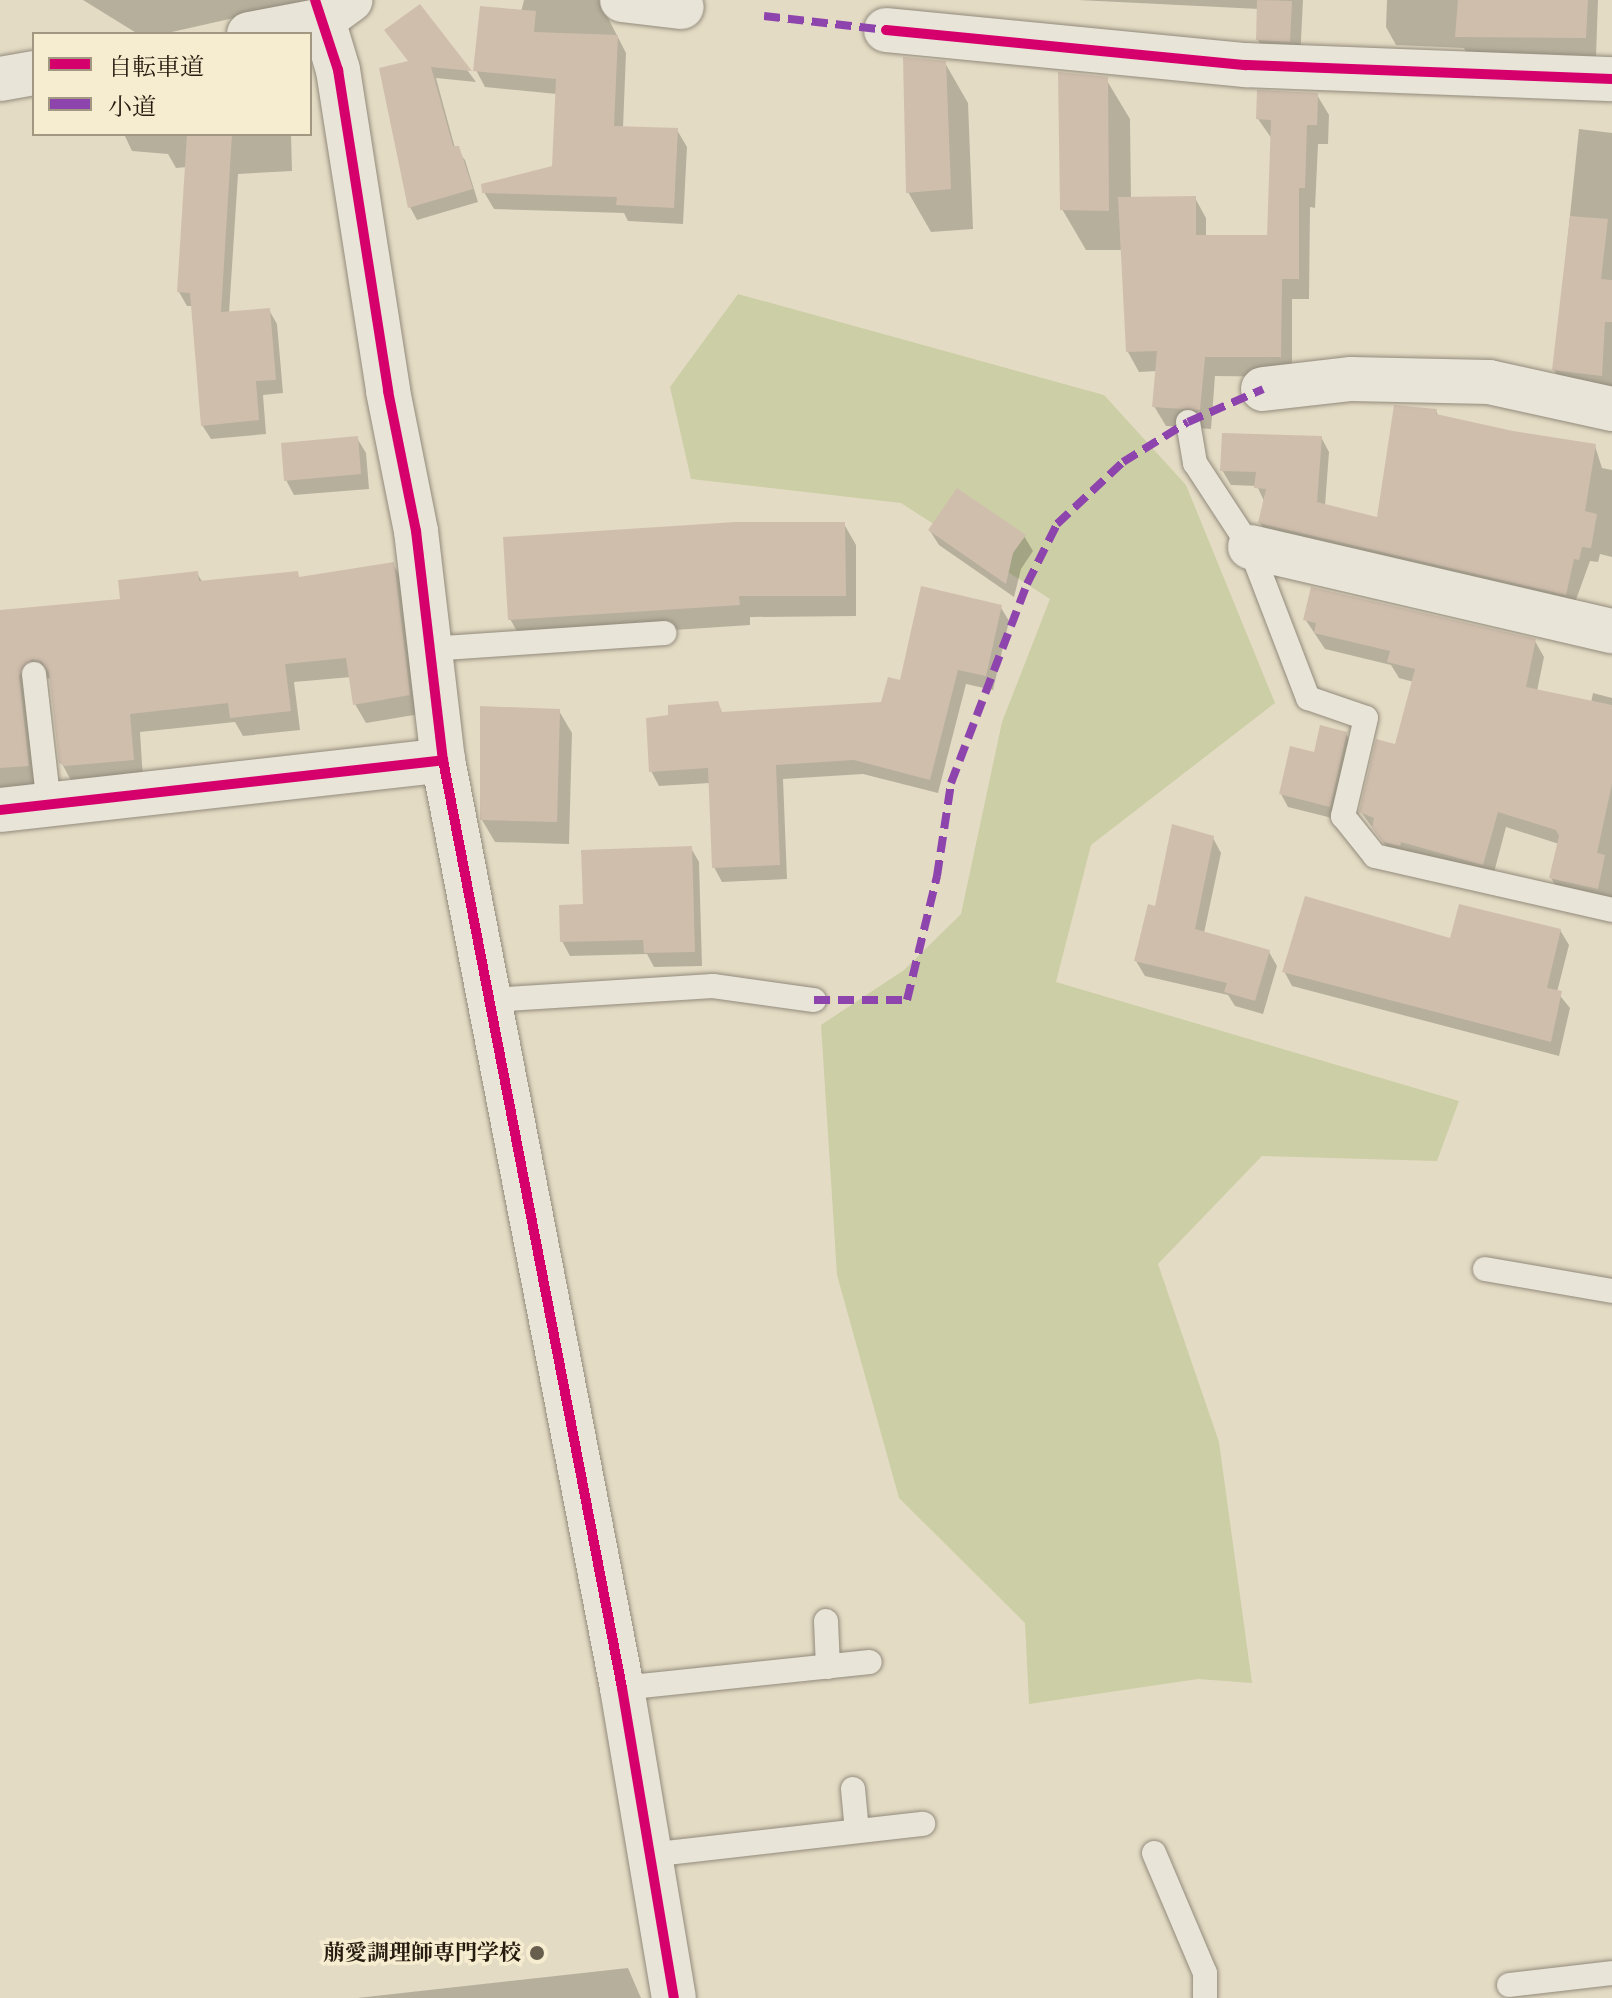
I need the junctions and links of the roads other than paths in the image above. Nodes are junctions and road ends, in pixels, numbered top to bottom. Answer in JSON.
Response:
{"nodes":[{"id":1,"x":622,"y":0,"type":"edge"},
{"id":2,"x":330,"y":7,"type":"edge"},
{"id":3,"x":682,"y":7,"type":"dead end"},
{"id":4,"x":886,"y":30,"type":"dead end"},
{"id":5,"x":255,"y":32,"type":"edge"},
{"id":6,"x":32,"y":73,"type":"edge"},
{"id":7,"x":0,"y":79,"type":"edge"},
{"id":8,"x":1612,"y":79,"type":"edge"},
{"id":9,"x":1263,"y":389,"type":"dead end"},
{"id":10,"x":1612,"y":409,"type":"edge"},
{"id":11,"x":1188,"y":422,"type":"dead end"},
{"id":12,"x":1250,"y":547,"type":"junction"},
{"id":13,"x":1612,"y":631,"type":"edge"},
{"id":14,"x":664,"y":633,"type":"dead end"},
{"id":15,"x":430,"y":649,"type":"junction"},
{"id":16,"x":34,"y":674,"type":"dead end"},
{"id":17,"x":443,"y":760,"type":"junction"},
{"id":18,"x":49,"y":805,"type":"junction"},
{"id":19,"x":0,"y":810,"type":"edge"},
{"id":20,"x":1612,"y":910,"type":"edge"},
{"id":21,"x":491,"y":1000,"type":"junction"},
{"id":22,"x":814,"y":1000,"type":"dead end"},
{"id":23,"x":1485,"y":1269,"type":"dead end"},
{"id":24,"x":1612,"y":1291,"type":"edge"},
{"id":25,"x":826,"y":1621,"type":"dead end"},
{"id":26,"x":870,"y":1662,"type":"dead end"},
{"id":27,"x":828,"y":1667,"type":"junction"},
{"id":28,"x":622,"y":1688,"type":"junction"},
{"id":29,"x":853,"y":1789,"type":"dead end"},
{"id":30,"x":923,"y":1824,"type":"dead end"},
{"id":31,"x":857,"y":1831,"type":"junction"},
{"id":32,"x":1154,"y":1853,"type":"dead end"},
{"id":33,"x":649,"y":1855,"type":"junction"},
{"id":34,"x":1612,"y":1973,"type":"edge"},
{"id":35,"x":1509,"y":1985,"type":"dead end"},
{"id":36,"x":674,"y":1998,"type":"edge"},
{"id":37,"x":1205,"y":1998,"type":"edge"}],
"edges":[{"from":1,"to":3,"type":"street"},
{"from":2,"to":5,"type":"street"},
{"from":2,"to":15,"type":"street"},
{"from":4,"to":8,"type":"street"},
{"from":6,"to":7,"type":"street"},
{"from":9,"to":10,"type":"street"},
{"from":11,"to":12,"type":"lane"},
{"from":12,"to":13,"type":"street"},
{"from":12,"to":20,"type":"lane"},
{"from":14,"to":15,"type":"lane"},
{"from":15,"to":17,"type":"street"},
{"from":16,"to":18,"type":"lane"},
{"from":17,"to":18,"type":"street"},
{"from":17,"to":21,"type":"street"},
{"from":18,"to":19,"type":"street"},
{"from":21,"to":22,"type":"lane"},
{"from":21,"to":28,"type":"street"},
{"from":23,"to":24,"type":"lane"},
{"from":25,"to":27,"type":"lane"},
{"from":26,"to":27,"type":"lane"},
{"from":27,"to":28,"type":"lane"},
{"from":28,"to":33,"type":"street"},
{"from":29,"to":31,"type":"lane"},
{"from":30,"to":31,"type":"lane"},
{"from":31,"to":33,"type":"lane"},
{"from":32,"to":37,"type":"lane"},
{"from":33,"to":36,"type":"street"},
{"from":34,"to":35,"type":"lane"}]}
